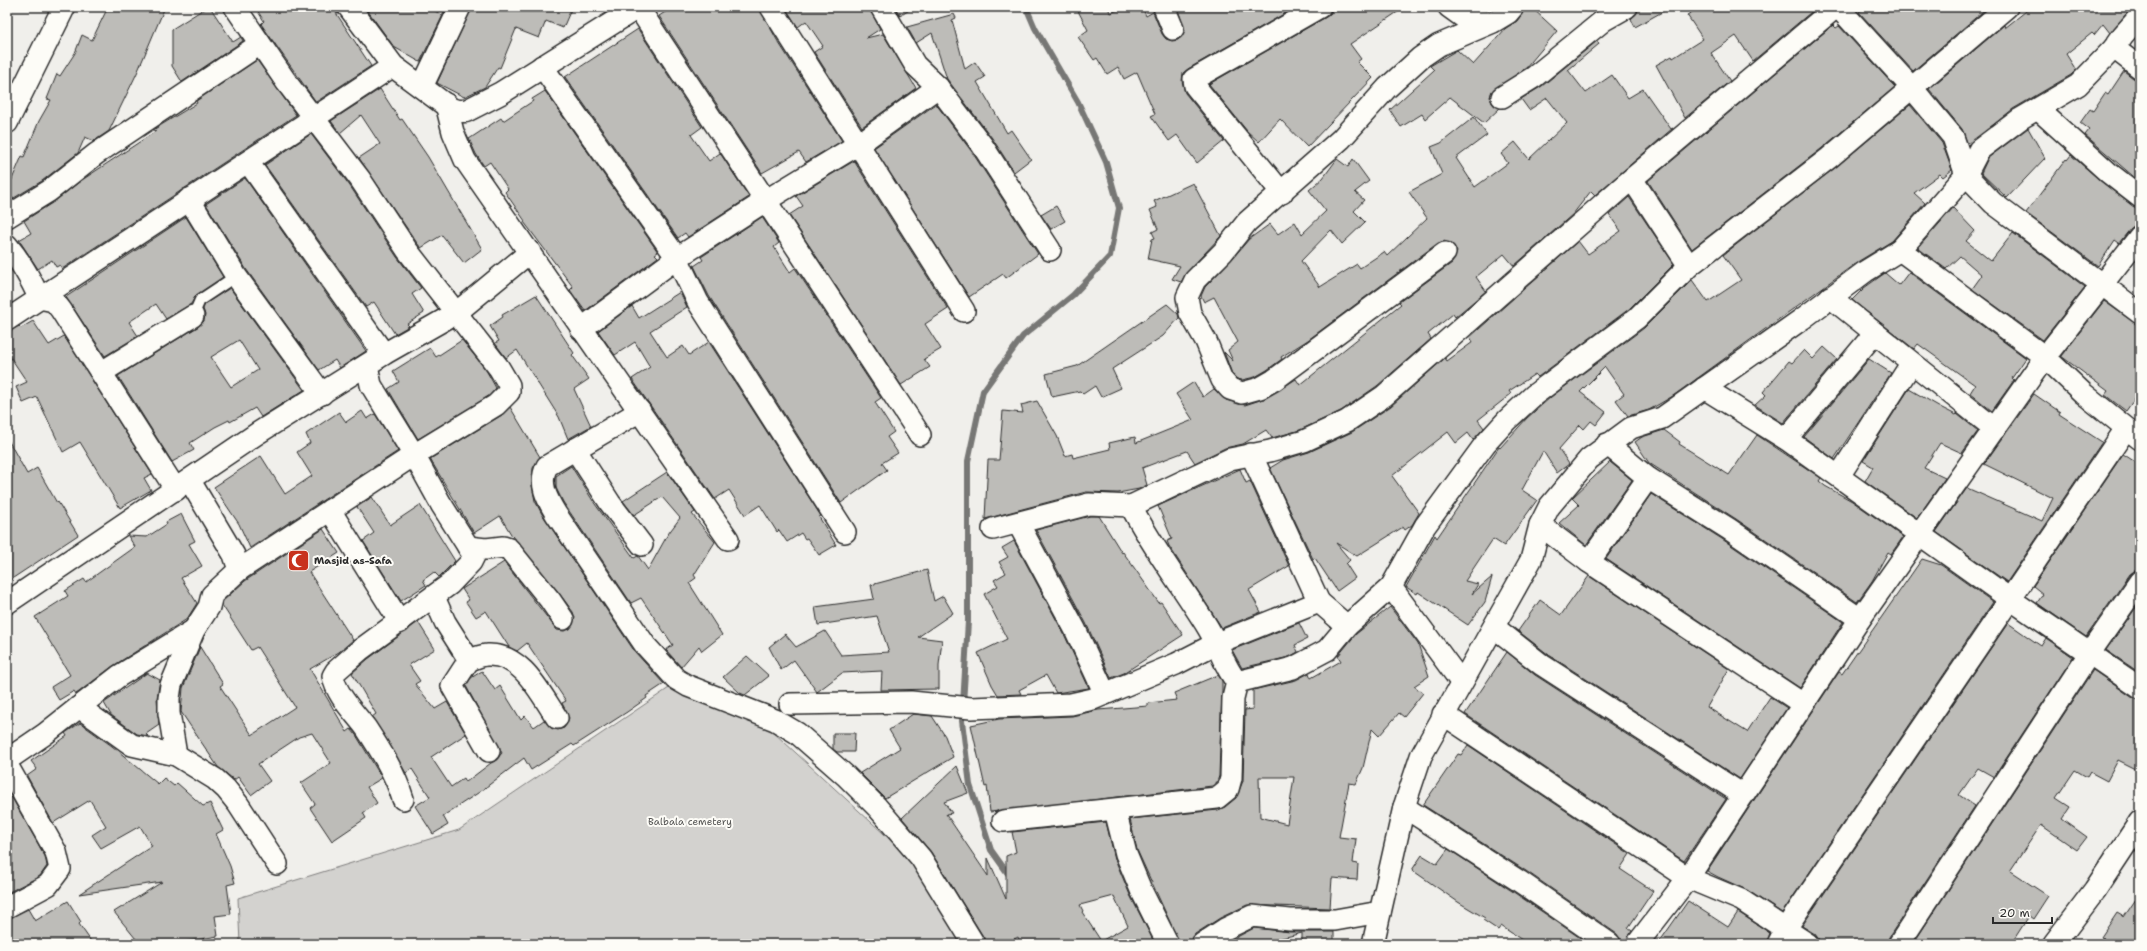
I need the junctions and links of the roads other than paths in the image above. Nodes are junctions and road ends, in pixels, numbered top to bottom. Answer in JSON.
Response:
{"nodes":[{"id":1,"x":64,"y":7,"type":"edge"},
{"id":2,"x":235,"y":7,"type":"edge"},
{"id":3,"x":349,"y":7,"type":"edge"},
{"id":4,"x":460,"y":7,"type":"edge"},
{"id":5,"x":638,"y":7,"type":"edge"},
{"id":6,"x":771,"y":7,"type":"edge"},
{"id":7,"x":881,"y":7,"type":"edge"},
{"id":8,"x":1164,"y":7,"type":"edge"},
{"id":9,"x":1320,"y":7,"type":"edge"},
{"id":10,"x":1449,"y":7,"type":"edge"},
{"id":11,"x":1513,"y":7,"type":"edge"},
{"id":12,"x":1627,"y":7,"type":"edge"},
{"id":13,"x":1837,"y":7,"type":"edge"},
{"id":14,"x":2005,"y":8,"type":"edge"},
{"id":15,"x":2140,"y":16,"type":"edge"},
{"id":16,"x":1493,"y":22,"type":"junction"},
{"id":17,"x":1173,"y":29,"type":"dead end"},
{"id":18,"x":260,"y":44,"type":"junction"},
{"id":19,"x":2114,"y":48,"type":"junction"},
{"id":20,"x":393,"y":66,"type":"junction"},
{"id":21,"x":542,"y":66,"type":"junction"},
{"id":22,"x":2140,"y":68,"type":"edge"},
{"id":23,"x":422,"y":87,"type":"junction"},
{"id":24,"x":938,"y":87,"type":"junction"},
{"id":25,"x":1912,"y":88,"type":"junction"},
{"id":26,"x":1502,"y":97,"type":"dead end"},
{"id":27,"x":446,"y":104,"type":"junction"},
{"id":28,"x":2039,"y":110,"type":"junction"},
{"id":29,"x":315,"y":118,"type":"junction"},
{"id":30,"x":7,"y":122,"type":"edge"},
{"id":31,"x":859,"y":144,"type":"junction"},
{"id":32,"x":248,"y":162,"type":"junction"},
{"id":33,"x":1966,"y":175,"type":"junction"},
{"id":34,"x":1632,"y":179,"type":"junction"},
{"id":35,"x":1282,"y":193,"type":"junction"},
{"id":36,"x":2140,"y":197,"type":"edge"},
{"id":37,"x":189,"y":199,"type":"junction"},
{"id":38,"x":766,"y":201,"type":"junction"},
{"id":39,"x":7,"y":217,"type":"edge"},
{"id":40,"x":2140,"y":236,"type":"edge"},
{"id":41,"x":7,"y":245,"type":"edge"},
{"id":42,"x":1050,"y":250,"type":"dead end"},
{"id":43,"x":1900,"y":250,"type":"junction"},
{"id":44,"x":530,"y":252,"type":"junction"},
{"id":45,"x":1446,"y":253,"type":"dead end"},
{"id":46,"x":677,"y":258,"type":"junction"},
{"id":47,"x":1689,"y":266,"type":"junction"},
{"id":48,"x":236,"y":276,"type":"junction"},
{"id":49,"x":2102,"y":285,"type":"junction"},
{"id":50,"x":1830,"y":297,"type":"junction"},
{"id":51,"x":39,"y":298,"type":"junction"},
{"id":52,"x":964,"y":310,"type":"dead end"},
{"id":53,"x":456,"y":313,"type":"junction"},
{"id":54,"x":2140,"y":313,"type":"edge"},
{"id":55,"x":193,"y":316,"type":"joint"},
{"id":56,"x":7,"y":320,"type":"edge"},
{"id":57,"x":581,"y":329,"type":"junction"},
{"id":58,"x":1874,"y":334,"type":"junction"},
{"id":59,"x":384,"y":354,"type":"junction"},
{"id":60,"x":2045,"y":357,"type":"junction"},
{"id":61,"x":1911,"y":364,"type":"junction"},
{"id":62,"x":367,"y":365,"type":"junction"},
{"id":63,"x":102,"y":372,"type":"junction"},
{"id":64,"x":1704,"y":388,"type":"junction"},
{"id":65,"x":322,"y":394,"type":"junction"},
{"id":66,"x":640,"y":411,"type":"junction"},
{"id":67,"x":1995,"y":430,"type":"junction"},
{"id":68,"x":920,"y":435,"type":"dead end"},
{"id":69,"x":2133,"y":435,"type":"edge"},
{"id":70,"x":1786,"y":438,"type":"junction"},
{"id":71,"x":1607,"y":444,"type":"junction"},
{"id":72,"x":575,"y":449,"type":"junction"},
{"id":73,"x":1251,"y":454,"type":"junction"},
{"id":74,"x":414,"y":455,"type":"junction"},
{"id":75,"x":1839,"y":476,"type":"junction"},
{"id":76,"x":1648,"y":478,"type":"junction"},
{"id":77,"x":183,"y":485,"type":"junction"},
{"id":78,"x":1131,"y":506,"type":"junction"},
{"id":79,"x":330,"y":510,"type":"junction"},
{"id":80,"x":1018,"y":524,"type":"junction"},
{"id":81,"x":1540,"y":525,"type":"junction"},
{"id":82,"x":993,"y":529,"type":"dead end"},
{"id":83,"x":845,"y":532,"type":"dead end"},
{"id":84,"x":1920,"y":534,"type":"junction"},
{"id":85,"x":728,"y":538,"type":"dead end"},
{"id":86,"x":642,"y":545,"type":"dead end"},
{"id":87,"x":468,"y":547,"type":"junction"},
{"id":88,"x":1589,"y":562,"type":"junction"},
{"id":89,"x":239,"y":570,"type":"junction"},
{"id":90,"x":2140,"y":581,"type":"edge"},
{"id":91,"x":1391,"y":587,"type":"junction"},
{"id":92,"x":434,"y":597,"type":"junction"},
{"id":93,"x":2010,"y":599,"type":"junction"},
{"id":94,"x":1319,"y":602,"type":"junction"},
{"id":95,"x":7,"y":603,"type":"edge"},
{"id":96,"x":563,"y":619,"type":"dead end"},
{"id":97,"x":1860,"y":619,"type":"junction"},
{"id":98,"x":400,"y":622,"type":"junction"},
{"id":99,"x":1347,"y":626,"type":"junction"},
{"id":100,"x":1494,"y":627,"type":"junction"},
{"id":101,"x":194,"y":630,"type":"junction"},
{"id":102,"x":1217,"y":643,"type":"junction"},
{"id":103,"x":2089,"y":654,"type":"junction"},
{"id":104,"x":469,"y":660,"type":"junction"},
{"id":105,"x":1237,"y":682,"type":"junction"},
{"id":106,"x":1461,"y":682,"type":"junction"},
{"id":107,"x":2140,"y":688,"type":"edge"},
{"id":108,"x":1105,"y":694,"type":"junction"},
{"id":109,"x":790,"y":704,"type":"dead end"},
{"id":110,"x":1803,"y":704,"type":"junction"},
{"id":111,"x":79,"y":707,"type":"junction"},
{"id":112,"x":1443,"y":714,"type":"junction"},
{"id":113,"x":557,"y":718,"type":"dead end"},
{"id":114,"x":489,"y":751,"type":"dead end"},
{"id":115,"x":176,"y":755,"type":"junction"},
{"id":116,"x":7,"y":760,"type":"edge"},
{"id":117,"x":7,"y":765,"type":"edge"},
{"id":118,"x":1744,"y":795,"type":"junction"},
{"id":119,"x":403,"y":799,"type":"dead end"},
{"id":120,"x":1404,"y":807,"type":"junction"},
{"id":121,"x":1115,"y":810,"type":"junction"},
{"id":122,"x":1003,"y":822,"type":"dead end"},
{"id":123,"x":2140,"y":822,"type":"edge"},
{"id":124,"x":277,"y":864,"type":"dead end"},
{"id":125,"x":1688,"y":878,"type":"junction"},
{"id":126,"x":7,"y":907,"type":"edge"},
{"id":127,"x":1380,"y":912,"type":"junction"},
{"id":128,"x":1782,"y":936,"type":"edge"},
{"id":129,"x":974,"y":944,"type":"edge"},
{"id":130,"x":1168,"y":944,"type":"edge"},
{"id":131,"x":1202,"y":944,"type":"edge"},
{"id":132,"x":1373,"y":944,"type":"edge"},
{"id":133,"x":1610,"y":944,"type":"edge"},
{"id":134,"x":1637,"y":944,"type":"edge"},
{"id":135,"x":1808,"y":944,"type":"edge"},
{"id":136,"x":1899,"y":944,"type":"edge"},
{"id":137,"x":2054,"y":944,"type":"edge"}],
"edges":[{"from":1,"to":30,"type":"street"},
{"from":2,"to":18,"type":"street"},
{"from":3,"to":20,"type":"street"},
{"from":4,"to":23,"type":"street"},
{"from":5,"to":21,"type":"street"},
{"from":5,"to":38,"type":"street"},
{"from":6,"to":31,"type":"street"},
{"from":7,"to":24,"type":"street"},
{"from":8,"to":17,"type":"street"},
{"from":9,"to":35,"type":"street"},
{"from":10,"to":16,"type":"street"},
{"from":11,"to":16,"type":"street"},
{"from":12,"to":26,"type":"street"},
{"from":13,"to":25,"type":"street"},
{"from":13,"to":34,"type":"street"},
{"from":14,"to":25,"type":"street"},
{"from":15,"to":19,"type":"street"},
{"from":16,"to":35,"type":"street"},
{"from":18,"to":29,"type":"street"},
{"from":18,"to":39,"type":"street"},
{"from":19,"to":22,"type":"street"},
{"from":19,"to":28,"type":"street"},
{"from":20,"to":23,"type":"street"},
{"from":20,"to":29,"type":"street"},
{"from":21,"to":27,"type":"street"},
{"from":21,"to":46,"type":"street"},
{"from":23,"to":27,"type":"street"},
{"from":24,"to":31,"type":"street"},
{"from":24,"to":42,"type":"street"},
{"from":25,"to":33,"type":"street"},
{"from":25,"to":47,"type":"street"},
{"from":27,"to":44,"type":"street"},
{"from":28,"to":33,"type":"street"},
{"from":28,"to":36,"type":"street"},
{"from":29,"to":32,"type":"street"},
{"from":29,"to":53,"type":"street"},
{"from":31,"to":38,"type":"street"},
{"from":31,"to":52,"type":"street"},
{"from":32,"to":37,"type":"street"},
{"from":32,"to":59,"type":"street"},
{"from":33,"to":43,"type":"street"},
{"from":33,"to":49,"type":"street"},
{"from":34,"to":47,"type":"street"},
{"from":34,"to":73,"type":"street"},
{"from":35,"to":45,"type":"street"},
{"from":37,"to":48,"type":"street"},
{"from":37,"to":51,"type":"street"},
{"from":38,"to":46,"type":"street"},
{"from":38,"to":68,"type":"street"},
{"from":40,"to":49,"type":"street"},
{"from":41,"to":51,"type":"street"},
{"from":43,"to":50,"type":"street"},
{"from":43,"to":60,"type":"street"},
{"from":44,"to":53,"type":"street"},
{"from":44,"to":57,"type":"street"},
{"from":46,"to":57,"type":"street"},
{"from":46,"to":83,"type":"street"},
{"from":47,"to":91,"type":"street"},
{"from":48,"to":55,"type":"lane"},
{"from":48,"to":65,"type":"street"},
{"from":49,"to":54,"type":"street"},
{"from":49,"to":60,"type":"street"},
{"from":50,"to":58,"type":"street"},
{"from":50,"to":64,"type":"street"},
{"from":51,"to":56,"type":"street"},
{"from":51,"to":63,"type":"street"},
{"from":53,"to":59,"type":"street"},
{"from":53,"to":74,"type":"street"},
{"from":55,"to":63,"type":"street"},
{"from":57,"to":66,"type":"street"},
{"from":58,"to":61,"type":"street"},
{"from":58,"to":70,"type":"street"},
{"from":59,"to":62,"type":"street"},
{"from":60,"to":67,"type":"street"},
{"from":60,"to":69,"type":"street"},
{"from":61,"to":67,"type":"street"},
{"from":61,"to":75,"type":"street"},
{"from":62,"to":65,"type":"street"},
{"from":62,"to":74,"type":"street"},
{"from":63,"to":77,"type":"street"},
{"from":64,"to":70,"type":"street"},
{"from":64,"to":71,"type":"street"},
{"from":65,"to":77,"type":"street"},
{"from":66,"to":72,"type":"street"},
{"from":66,"to":85,"type":"street"},
{"from":67,"to":84,"type":"street"},
{"from":69,"to":93,"type":"street"},
{"from":70,"to":75,"type":"street"},
{"from":71,"to":76,"type":"street"},
{"from":71,"to":81,"type":"street"},
{"from":72,"to":86,"type":"street"},
{"from":72,"to":129,"type":"street"},
{"from":73,"to":78,"type":"street"},
{"from":73,"to":94,"type":"street"},
{"from":74,"to":79,"type":"street"},
{"from":74,"to":87,"type":"street"},
{"from":75,"to":84,"type":"street"},
{"from":76,"to":88,"type":"street"},
{"from":76,"to":97,"type":"street"},
{"from":77,"to":89,"type":"street"},
{"from":77,"to":95,"type":"street"},
{"from":78,"to":80,"type":"street"},
{"from":78,"to":102,"type":"street"},
{"from":79,"to":89,"type":"street"},
{"from":79,"to":98,"type":"street"},
{"from":80,"to":82,"type":"street"},
{"from":80,"to":108,"type":"street"},
{"from":81,"to":88,"type":"street"},
{"from":81,"to":100,"type":"street"},
{"from":84,"to":93,"type":"street"},
{"from":84,"to":97,"type":"street"},
{"from":87,"to":92,"type":"street"},
{"from":87,"to":96,"type":"street"},
{"from":88,"to":110,"type":"street"},
{"from":89,"to":101,"type":"street"},
{"from":90,"to":103,"type":"street"},
{"from":91,"to":99,"type":"street"},
{"from":91,"to":106,"type":"street"},
{"from":92,"to":98,"type":"street"},
{"from":92,"to":104,"type":"street"},
{"from":93,"to":103,"type":"street"},
{"from":93,"to":128,"type":"street"},
{"from":94,"to":99,"type":"street"},
{"from":94,"to":102,"type":"street"},
{"from":97,"to":110,"type":"street"},
{"from":98,"to":119,"type":"street"},
{"from":99,"to":105,"type":"street"},
{"from":100,"to":106,"type":"street"},
{"from":100,"to":118,"type":"street"},
{"from":101,"to":111,"type":"street"},
{"from":101,"to":115,"type":"street"},
{"from":102,"to":105,"type":"street"},
{"from":102,"to":108,"type":"street"},
{"from":103,"to":107,"type":"street"},
{"from":103,"to":136,"type":"street"},
{"from":104,"to":113,"type":"street"},
{"from":104,"to":114,"type":"street"},
{"from":105,"to":121,"type":"street"},
{"from":106,"to":112,"type":"street"},
{"from":108,"to":109,"type":"street"},
{"from":110,"to":118,"type":"street"},
{"from":111,"to":115,"type":"street"},
{"from":111,"to":116,"type":"street"},
{"from":112,"to":120,"type":"street"},
{"from":112,"to":125,"type":"street"},
{"from":115,"to":124,"type":"street"},
{"from":117,"to":126,"type":"street"},
{"from":118,"to":125,"type":"street"},
{"from":120,"to":127,"type":"street"},
{"from":120,"to":133,"type":"street"},
{"from":121,"to":122,"type":"street"},
{"from":121,"to":130,"type":"street"},
{"from":123,"to":137,"type":"street"},
{"from":125,"to":128,"type":"street"},
{"from":125,"to":134,"type":"street"},
{"from":127,"to":131,"type":"street"},
{"from":127,"to":132,"type":"street"},
{"from":128,"to":135,"type":"street"}]}
